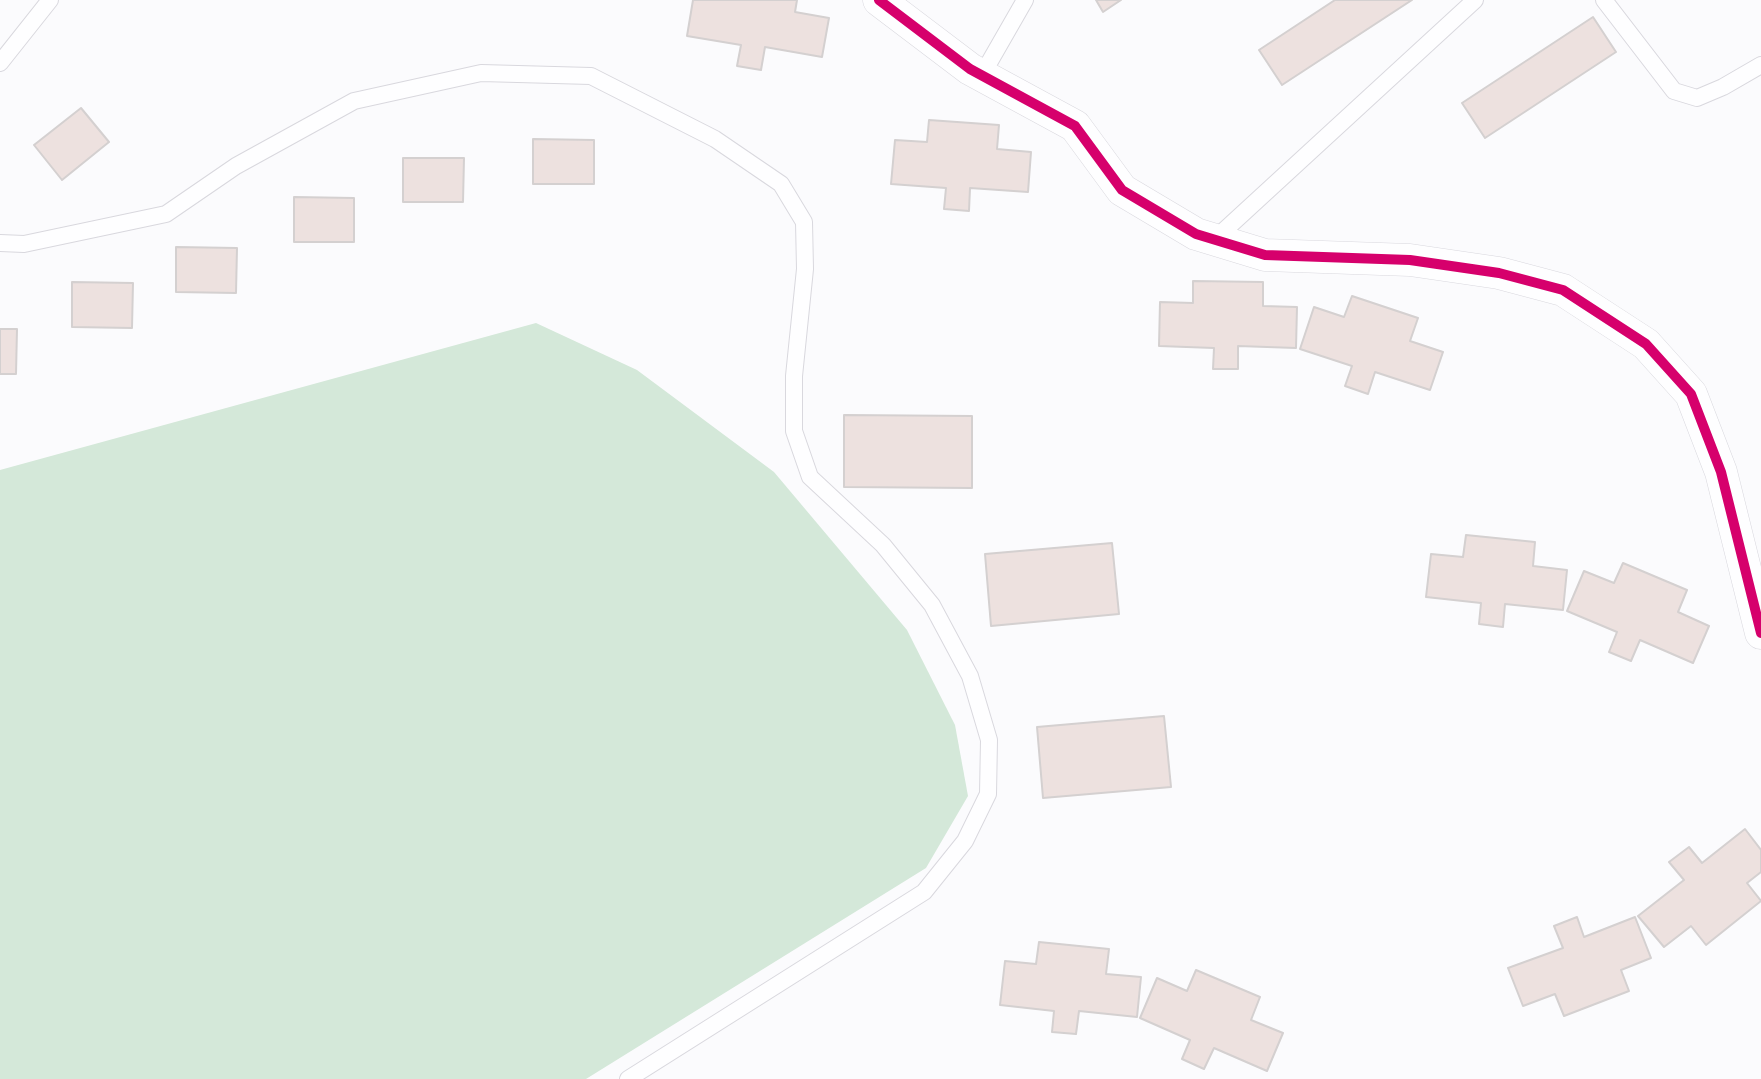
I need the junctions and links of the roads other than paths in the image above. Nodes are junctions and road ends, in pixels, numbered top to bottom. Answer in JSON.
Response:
{"nodes":[{"id":1,"x":50,"y":0,"type":"edge"},
{"id":2,"x":879,"y":0,"type":"edge"},
{"id":3,"x":1025,"y":0,"type":"edge"},
{"id":4,"x":1475,"y":0,"type":"edge"},
{"id":5,"x":1604,"y":0,"type":"edge"},
{"id":6,"x":0,"y":63,"type":"edge"},
{"id":7,"x":1761,"y":65,"type":"edge"},
{"id":8,"x":982,"y":75,"type":"junction"},
{"id":9,"x":1215,"y":239,"type":"junction"},
{"id":10,"x":0,"y":243,"type":"edge"},
{"id":11,"x":1761,"y":634,"type":"edge"},
{"id":12,"x":628,"y":1079,"type":"edge"}],
"edges":[{"from":1,"to":6,"type":"lane"},
{"from":2,"to":8,"type":"street"},
{"from":3,"to":8,"type":"lane"},
{"from":4,"to":9,"type":"lane"},
{"from":5,"to":7,"type":"lane"},
{"from":8,"to":9,"type":"street"},
{"from":9,"to":11,"type":"street"},
{"from":10,"to":12,"type":"lane"}]}
